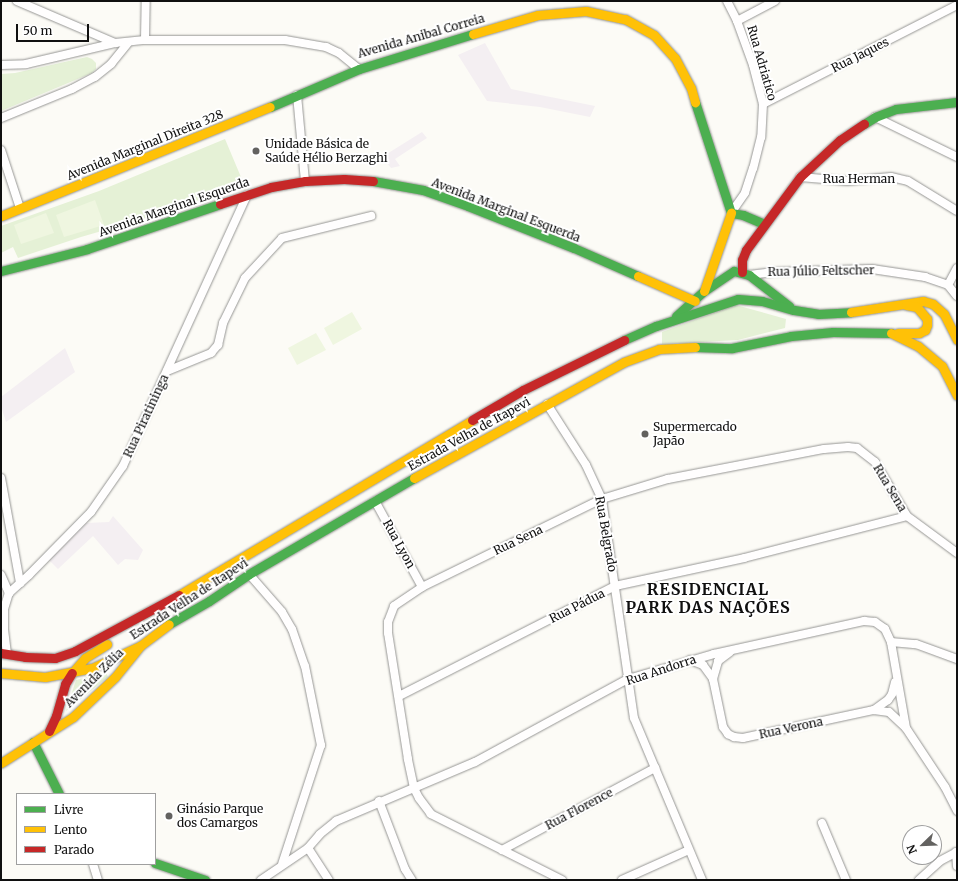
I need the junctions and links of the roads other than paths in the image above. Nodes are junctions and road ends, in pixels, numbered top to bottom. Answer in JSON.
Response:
{"nodes":[{"id":1,"x":17,"y":1,"type":"edge"},
{"id":2,"x":146,"y":1,"type":"edge"},
{"id":3,"x":727,"y":1,"type":"edge"},
{"id":4,"x":776,"y":1,"type":"edge"},
{"id":5,"x":957,"y":5,"type":"edge"},
{"id":6,"x":737,"y":21,"type":"junction"},
{"id":7,"x":145,"y":40,"type":"junction"},
{"id":8,"x":129,"y":42,"type":"junction"},
{"id":9,"x":115,"y":43,"type":"junction"},
{"id":10,"x":1,"y":64,"type":"edge"},
{"id":11,"x":359,"y":69,"type":"junction"},
{"id":12,"x":296,"y":95,"type":"junction"},
{"id":13,"x":957,"y":102,"type":"edge"},
{"id":14,"x":763,"y":104,"type":"junction"},
{"id":15,"x":875,"y":117,"type":"junction"},
{"id":16,"x":1,"y":118,"type":"edge"},
{"id":17,"x":1,"y":150,"type":"edge"},
{"id":18,"x":957,"y":157,"type":"edge"},
{"id":19,"x":800,"y":177,"type":"junction"},
{"id":20,"x":306,"y":181,"type":"junction"},
{"id":21,"x":247,"y":194,"type":"junction"},
{"id":22,"x":20,"y":208,"type":"junction"},
{"id":23,"x":957,"y":211,"type":"edge"},
{"id":24,"x":731,"y":213,"type":"junction"},
{"id":25,"x":1,"y":216,"type":"edge"},
{"id":26,"x":371,"y":216,"type":"dead end"},
{"id":27,"x":764,"y":224,"type":"junction"},
{"id":28,"x":957,"y":268,"type":"edge"},
{"id":29,"x":1,"y":271,"type":"edge"},
{"id":30,"x":745,"y":273,"type":"junction"},
{"id":31,"x":948,"y":285,"type":"junction"},
{"id":32,"x":704,"y":291,"type":"junction"},
{"id":33,"x":957,"y":296,"type":"edge"},
{"id":34,"x":695,"y":301,"type":"junction"},
{"id":35,"x":900,"y":304,"type":"junction"},
{"id":36,"x":794,"y":310,"type":"junction"},
{"id":37,"x":669,"y":322,"type":"junction"},
{"id":38,"x":892,"y":333,"type":"junction"},
{"id":39,"x":957,"y":340,"type":"edge"},
{"id":40,"x":167,"y":371,"type":"junction"},
{"id":41,"x":957,"y":395,"type":"edge"},
{"id":42,"x":547,"y":404,"type":"junction"},
{"id":43,"x":1,"y":478,"type":"edge"},
{"id":44,"x":602,"y":499,"type":"junction"},
{"id":45,"x":375,"y":501,"type":"junction"},
{"id":46,"x":907,"y":516,"type":"junction"},
{"id":47,"x":957,"y":553,"type":"edge"},
{"id":48,"x":249,"y":574,"type":"junction"},
{"id":49,"x":1,"y":575,"type":"edge"},
{"id":50,"x":20,"y":583,"type":"junction"},
{"id":51,"x":615,"y":586,"type":"junction"},
{"id":52,"x":422,"y":587,"type":"junction"},
{"id":53,"x":9,"y":593,"type":"junction"},
{"id":54,"x":168,"y":602,"type":"junction"},
{"id":55,"x":2,"y":610,"type":"edge"},
{"id":56,"x":890,"y":642,"type":"junction"},
{"id":57,"x":140,"y":646,"type":"junction"},
{"id":58,"x":731,"y":650,"type":"junction"},
{"id":59,"x":4,"y":653,"type":"edge"},
{"id":60,"x":690,"y":660,"type":"junction"},
{"id":61,"x":957,"y":660,"type":"edge"},
{"id":62,"x":1,"y":672,"type":"edge"},
{"id":63,"x":72,"y":673,"type":"junction"},
{"id":64,"x":896,"y":676,"type":"junction"},
{"id":65,"x":628,"y":679,"type":"junction"},
{"id":66,"x":713,"y":679,"type":"junction"},
{"id":67,"x":398,"y":696,"type":"junction"},
{"id":68,"x":874,"y":710,"type":"junction"},
{"id":69,"x":906,"y":728,"type":"junction"},
{"id":70,"x":49,"y":731,"type":"junction"},
{"id":71,"x":33,"y":742,"type":"junction"},
{"id":72,"x":6,"y":755,"type":"edge"},
{"id":73,"x":1,"y":763,"type":"edge"},
{"id":74,"x":656,"y":768,"type":"junction"},
{"id":75,"x":414,"y":788,"type":"junction"},
{"id":76,"x":58,"y":793,"type":"edge"},
{"id":77,"x":379,"y":801,"type":"junction"},
{"id":78,"x":957,"y":811,"type":"edge"},
{"id":79,"x":822,"y":823,"type":"dead end"},
{"id":80,"x":308,"y":848,"type":"junction"},
{"id":81,"x":502,"y":850,"type":"junction"},
{"id":82,"x":689,"y":850,"type":"junction"},
{"id":83,"x":956,"y":852,"type":"edge"},
{"id":84,"x":156,"y":863,"type":"edge"},
{"id":85,"x":282,"y":864,"type":"junction"},
{"id":86,"x":93,"y":865,"type":"edge"},
{"id":87,"x":957,"y":866,"type":"edge"},
{"id":88,"x":98,"y":880,"type":"edge"},
{"id":89,"x":206,"y":880,"type":"edge"},
{"id":90,"x":261,"y":880,"type":"edge"},
{"id":91,"x":329,"y":880,"type":"edge"},
{"id":92,"x":412,"y":880,"type":"edge"},
{"id":93,"x":562,"y":880,"type":"edge"},
{"id":94,"x":622,"y":880,"type":"edge"},
{"id":95,"x":702,"y":880,"type":"edge"},
{"id":96,"x":846,"y":880,"type":"edge"},
{"id":97,"x":919,"y":880,"type":"edge"}],
"edges":[{"from":1,"to":9,"type":"street"},
{"from":2,"to":7,"type":"street"},
{"from":3,"to":6,"type":"street","name":"Rua Adriatico"},
{"from":4,"to":6,"type":"street"},
{"from":5,"to":14,"type":"street","name":"Rua Jaques"},
{"from":6,"to":14,"type":"street","name":"Rua Adriatico"},
{"from":7,"to":8,"type":"street","name":"Avenida Anibal Correia"},
{"from":7,"to":11,"type":"street","name":"Avenida Anibal Correia"},
{"from":8,"to":9,"type":"street","name":"Avenida Anibal Correia"},
{"from":8,"to":16,"type":"street"},
{"from":9,"to":10,"type":"street","name":"Avenida Anibal Correia"},
{"from":11,"to":12,"type":"main road","name":"Avenida Marginal Direita 328"},
{"from":11,"to":24,"type":"main road","name":"Avenida Anibal Correia"},
{"from":12,"to":20,"type":"street"},
{"from":12,"to":22,"type":"main road","name":"Avenida Marginal Direita 328"},
{"from":13,"to":15,"type":"main road"},
{"from":14,"to":24,"type":"street","name":"Rua Adriatico"},
{"from":15,"to":18,"type":"street"},
{"from":15,"to":19,"type":"main road"},
{"from":17,"to":22,"type":"street"},
{"from":19,"to":23,"type":"street","name":"Rua Herman"},
{"from":19,"to":27,"type":"main road"},
{"from":20,"to":21,"type":"main road","name":"Avenida Marginal Esquerda"},
{"from":20,"to":34,"type":"main road","name":"Avenida Marginal Esquerda"},
{"from":21,"to":29,"type":"main road","name":"Avenida Marginal Esquerda"},
{"from":21,"to":40,"type":"street","name":"Rua Piratininga"},
{"from":22,"to":25,"type":"main road","name":"Avenida Marginal Direita 328"},
{"from":24,"to":27,"type":"main road"},
{"from":24,"to":32,"type":"main road","name":"Rua Adriatico"},
{"from":26,"to":40,"type":"street"},
{"from":27,"to":30,"type":"main road"},
{"from":28,"to":31,"type":"street"},
{"from":30,"to":31,"type":"street","name":"Rua Júlio Feltscher"},
{"from":30,"to":32,"type":"main road"},
{"from":30,"to":36,"type":"main road"},
{"from":31,"to":33,"type":"street"},
{"from":32,"to":34,"type":"main road"},
{"from":34,"to":37,"type":"main road"},
{"from":35,"to":36,"type":"main road","name":"Estrada Velha de Itapevi"},
{"from":35,"to":38,"type":"main road"},
{"from":35,"to":39,"type":"main road","name":"Estrada Velha de Itapevi"},
{"from":36,"to":37,"type":"main road","name":"Estrada Velha de Itapevi"},
{"from":37,"to":54,"type":"main road","name":"Estrada Velha de Itapevi"},
{"from":38,"to":41,"type":"main road","name":"Estrada Velha de Itapevi"},
{"from":38,"to":42,"type":"main road","name":"Estrada Velha de Itapevi"},
{"from":40,"to":50,"type":"street","name":"Rua Piratininga"},
{"from":42,"to":44,"type":"street","name":"Rua Belgrado"},
{"from":42,"to":45,"type":"main road","name":"Estrada Velha de Itapevi"},
{"from":43,"to":50,"type":"street"},
{"from":44,"to":46,"type":"street","name":"Rua Sena"},
{"from":44,"to":51,"type":"street","name":"Rua Belgrado"},
{"from":44,"to":52,"type":"street","name":"Rua Sena"},
{"from":45,"to":48,"type":"main road","name":"Estrada Velha de Itapevi"},
{"from":45,"to":52,"type":"street","name":"Rua Lyon"},
{"from":46,"to":47,"type":"street","name":"Rua Sena"},
{"from":46,"to":51,"type":"street","name":"Rua Pádua"},
{"from":48,"to":57,"type":"main road","name":"Estrada Velha de Itapevi"},
{"from":48,"to":85,"type":"street"},
{"from":49,"to":53,"type":"street"},
{"from":50,"to":53,"type":"street","name":"Rua Piratininga"},
{"from":51,"to":65,"type":"street","name":"Rua Belgrado"},
{"from":51,"to":67,"type":"street","name":"Rua Pádua"},
{"from":52,"to":67,"type":"street","name":"Rua Sena"},
{"from":53,"to":55,"type":"street"},
{"from":54,"to":59,"type":"main road","name":"Estrada Velha de Itapevi"},
{"from":54,"to":63,"type":"main road"},
{"from":55,"to":59,"type":"street"},
{"from":56,"to":58,"type":"street","name":"Rua Andorra"},
{"from":56,"to":61,"type":"street"},
{"from":56,"to":64,"type":"street","name":"Rua Andorra"},
{"from":57,"to":63,"type":"main road","name":"Estrada Velha de Itapevi"},
{"from":57,"to":70,"type":"main road","name":"Avenida Zélia"},
{"from":58,"to":60,"type":"street","name":"Rua Andorra"},
{"from":58,"to":66,"type":"street"},
{"from":60,"to":65,"type":"street","name":"Rua Andorra"},
{"from":60,"to":66,"type":"street"},
{"from":62,"to":63,"type":"main road","name":"Estrada Velha de Itapevi"},
{"from":63,"to":70,"type":"main road"},
{"from":64,"to":68,"type":"street"},
{"from":64,"to":69,"type":"street","name":"Rua Andorra"},
{"from":65,"to":74,"type":"street","name":"Rua Belgrado"},
{"from":65,"to":75,"type":"street","name":"Rua Andorra"},
{"from":66,"to":68,"type":"street","name":"Rua Verona"},
{"from":67,"to":75,"type":"street","name":"Rua Sena"},
{"from":68,"to":69,"type":"street","name":"Rua Verona"},
{"from":69,"to":78,"type":"street","name":"Rua Andorra"},
{"from":70,"to":71,"type":"main road","name":"Avenida Zélia"},
{"from":71,"to":72,"type":"main road","name":"Avenida Zélia"},
{"from":71,"to":76,"type":"main road"},
{"from":72,"to":73,"type":"main road","name":"Avenida Zélia"},
{"from":74,"to":81,"type":"street","name":"Rua Florence"},
{"from":74,"to":82,"type":"street","name":"Rua Belgrado"},
{"from":75,"to":77,"type":"street","name":"Rua Andorra"},
{"from":75,"to":81,"type":"street","name":"Rua Sena"},
{"from":77,"to":80,"type":"street","name":"Rua Andorra"},
{"from":77,"to":92,"type":"street"},
{"from":79,"to":96,"type":"street"},
{"from":80,"to":85,"type":"street","name":"Rua Andorra"},
{"from":80,"to":91,"type":"street"},
{"from":81,"to":93,"type":"street","name":"Rua Sena"},
{"from":82,"to":94,"type":"street"},
{"from":82,"to":95,"type":"street","name":"Rua Belgrado"},
{"from":83,"to":87,"type":"street"},
{"from":83,"to":97,"type":"street"},
{"from":84,"to":89,"type":"main road"},
{"from":85,"to":90,"type":"street","name":"Rua Andorra"},
{"from":86,"to":88,"type":"street"}]}
